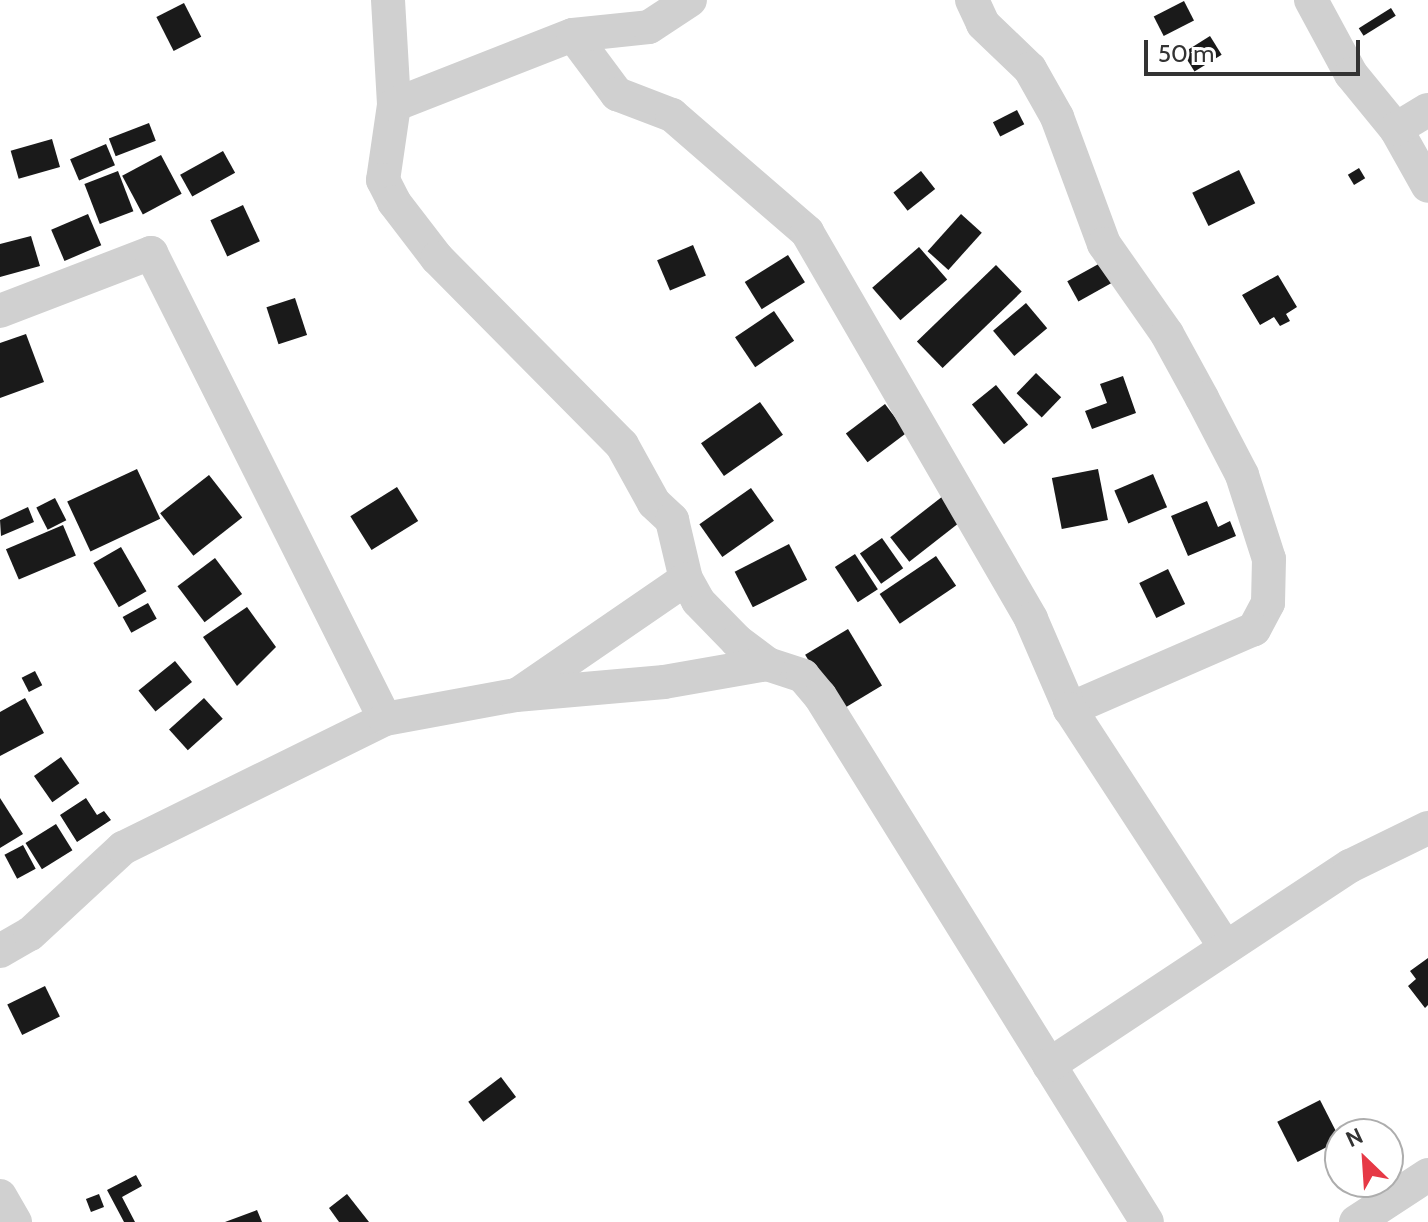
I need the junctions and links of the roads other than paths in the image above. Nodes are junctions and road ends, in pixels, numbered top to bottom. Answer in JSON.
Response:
{"nodes":[{"id":1,"x":388,"y":0,"type":"edge"},
{"id":2,"x":690,"y":0,"type":"edge"},
{"id":3,"x":972,"y":0,"type":"edge"},
{"id":4,"x":1311,"y":0,"type":"edge"},
{"id":5,"x":573,"y":35,"type":"junction"},
{"id":6,"x":394,"y":105,"type":"junction"},
{"id":7,"x":1428,"y":110,"type":"edge"},
{"id":8,"x":1396,"y":129,"type":"junction"},
{"id":9,"x":1428,"y":186,"type":"edge"},
{"id":10,"x":0,"y":311,"type":"edge"},
{"id":11,"x":686,"y":579,"type":"junction"},
{"id":12,"x":767,"y":664,"type":"junction"},
{"id":13,"x":516,"y":695,"type":"junction"},
{"id":14,"x":1070,"y":709,"type":"junction"},
{"id":15,"x":385,"y":719,"type":"junction"},
{"id":16,"x":1428,"y":828,"type":"edge"},
{"id":17,"x":1226,"y":948,"type":"junction"},
{"id":18,"x":0,"y":951,"type":"edge"},
{"id":19,"x":1049,"y":1065,"type":"junction"},
{"id":20,"x":1428,"y":1175,"type":"edge"},
{"id":21,"x":0,"y":1196,"type":"edge"},
{"id":22,"x":15,"y":1222,"type":"edge"},
{"id":23,"x":1147,"y":1222,"type":"edge"},
{"id":24,"x":1356,"y":1222,"type":"edge"}],
"edges":[{"from":1,"to":6,"type":"street"},
{"from":2,"to":5,"type":"street"},
{"from":3,"to":14,"type":"street"},
{"from":4,"to":8,"type":"street"},
{"from":5,"to":6,"type":"street"},
{"from":5,"to":14,"type":"street"},
{"from":6,"to":11,"type":"street"},
{"from":7,"to":8,"type":"street"},
{"from":8,"to":9,"type":"street"},
{"from":10,"to":15,"type":"street"},
{"from":11,"to":12,"type":"street"},
{"from":11,"to":13,"type":"street"},
{"from":12,"to":13,"type":"street"},
{"from":12,"to":19,"type":"street"},
{"from":13,"to":15,"type":"street"},
{"from":14,"to":17,"type":"street"},
{"from":15,"to":18,"type":"street"},
{"from":16,"to":17,"type":"street"},
{"from":17,"to":19,"type":"street"},
{"from":19,"to":23,"type":"street"},
{"from":20,"to":24,"type":"street"},
{"from":21,"to":22,"type":"street"}]}
